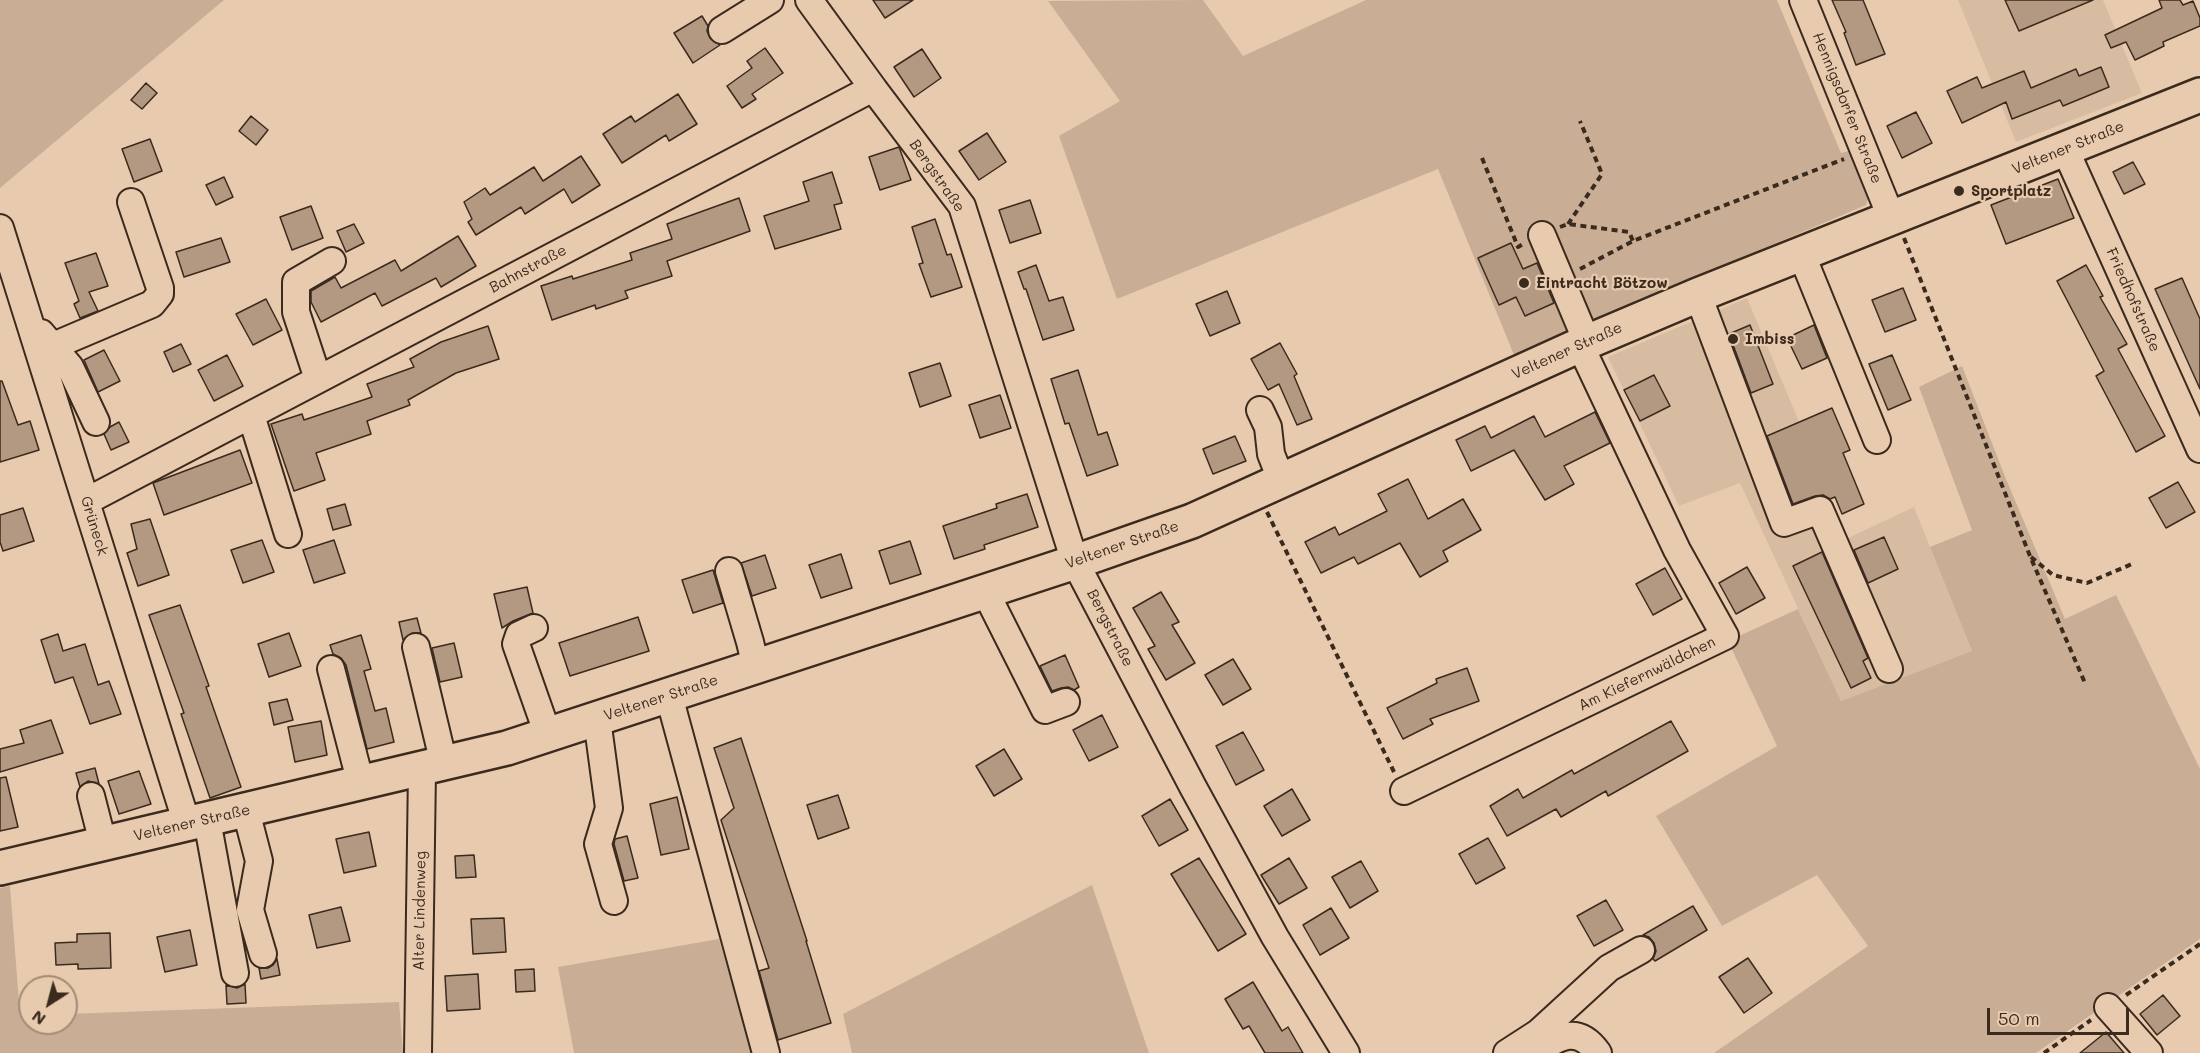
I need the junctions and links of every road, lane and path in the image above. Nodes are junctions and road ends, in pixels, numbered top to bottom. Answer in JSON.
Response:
{"nodes":[{"id":1,"x":770,"y":0,"type":"edge"},
{"id":2,"x":808,"y":0,"type":"edge"},
{"id":3,"x":1803,"y":0,"type":"edge"},
{"id":4,"x":722,"y":30,"type":"dead end"},
{"id":5,"x":873,"y":88,"type":"junction"},
{"id":6,"x":2200,"y":95,"type":"edge"},
{"id":7,"x":1580,"y":121,"type":"dead end"},
{"id":8,"x":2066,"y":150,"type":"junction"},
{"id":9,"x":1864,"y":151,"type":"junction"},
{"id":10,"x":131,"y":202,"type":"dead end"},
{"id":11,"x":1893,"y":216,"type":"junction"},
{"id":12,"x":1568,"y":224,"type":"dead end"},
{"id":13,"x":0,"y":228,"type":"edge"},
{"id":14,"x":1542,"y":235,"type":"dead end"},
{"id":15,"x":1801,"y":253,"type":"junction"},
{"id":16,"x":332,"y":261,"type":"dead end"},
{"id":17,"x":1560,"y":279,"type":"junction"},
{"id":18,"x":1698,"y":295,"type":"junction"},
{"id":19,"x":1583,"y":343,"type":"junction"},
{"id":20,"x":46,"y":349,"type":"junction"},
{"id":21,"x":318,"y":380,"type":"junction"},
{"id":22,"x":1260,"y":410,"type":"dead end"},
{"id":23,"x":251,"y":415,"type":"junction"},
{"id":24,"x":96,"y":422,"type":"dead end"},
{"id":25,"x":1876,"y":440,"type":"dead end"},
{"id":26,"x":2200,"y":449,"type":"edge"},
{"id":27,"x":1269,"y":487,"type":"junction"},
{"id":28,"x":87,"y":501,"type":"junction"},
{"id":29,"x":288,"y":534,"type":"dead end"},
{"id":30,"x":2030,"y":556,"type":"junction"},
{"id":31,"x":1076,"y":562,"type":"junction"},
{"id":32,"x":2132,"y":564,"type":"dead end"},
{"id":33,"x":729,"y":571,"type":"dead end"},
{"id":34,"x":986,"y":593,"type":"junction"},
{"id":35,"x":534,"y":628,"type":"dead end"},
{"id":36,"x":416,"y":647,"type":"dead end"},
{"id":37,"x":756,"y":667,"type":"junction"},
{"id":38,"x":331,"y":669,"type":"dead end"},
{"id":39,"x":1889,"y":669,"type":"dead end"},
{"id":40,"x":2085,"y":683,"type":"dead end"},
{"id":41,"x":669,"y":696,"type":"junction"},
{"id":42,"x":1066,"y":702,"type":"dead end"},
{"id":43,"x":597,"y":719,"type":"junction"},
{"id":44,"x":549,"y":735,"type":"junction"},
{"id":45,"x":433,"y":767,"type":"junction"},
{"id":46,"x":361,"y":784,"type":"junction"},
{"id":47,"x":1404,"y":791,"type":"joint"},
{"id":48,"x":91,"y":796,"type":"dead end"},
{"id":49,"x":246,"y":811,"type":"junction"},
{"id":50,"x":197,"y":822,"type":"junction"},
{"id":51,"x":103,"y":843,"type":"junction"},
{"id":52,"x":0,"y":868,"type":"edge"},
{"id":53,"x":614,"y":901,"type":"dead end"},
{"id":54,"x":1641,"y":950,"type":"dead end"},
{"id":55,"x":263,"y":954,"type":"dead end"},
{"id":56,"x":235,"y":974,"type":"dead end"},
{"id":57,"x":2108,"y":1007,"type":"dead end"},
{"id":58,"x":418,"y":1053,"type":"edge"},
{"id":59,"x":766,"y":1053,"type":"edge"},
{"id":60,"x":1346,"y":1053,"type":"edge"},
{"id":61,"x":1507,"y":1053,"type":"edge"},
{"id":62,"x":1533,"y":1053,"type":"edge"},
{"id":63,"x":1598,"y":1053,"type":"edge"},
{"id":64,"x":2149,"y":1053,"type":"edge"}],
"edges":[{"from":1,"to":4,"type":"street"},
{"from":2,"to":5,"type":"street"},
{"from":3,"to":9,"type":"street","name":"Hennigsdorfer Straße"},
{"from":5,"to":21,"type":"street","name":"Bahnstraße"},
{"from":5,"to":31,"type":"street","name":"Bergstraße"},
{"from":6,"to":8,"type":"main road","name":"Veltener Straße"},
{"from":7,"to":12,"type":"path"},
{"from":8,"to":11,"type":"main road","name":"Veltener Straße"},
{"from":8,"to":26,"type":"street","name":"Friedhofstraße"},
{"from":9,"to":11,"type":"street","name":"Hennigsdorfer Straße"},
{"from":9,"to":17,"type":"path"},
{"from":10,"to":20,"type":"street"},
{"from":11,"to":15,"type":"main road","name":"Veltener Straße"},
{"from":11,"to":30,"type":"path"},
{"from":13,"to":20,"type":"street","name":"Grüneck"},
{"from":14,"to":17,"type":"street"},
{"from":15,"to":18,"type":"main road","name":"Veltener Straße"},
{"from":15,"to":25,"type":"street"},
{"from":16,"to":21,"type":"street"},
{"from":17,"to":19,"type":"street"},
{"from":18,"to":19,"type":"main road","name":"Veltener Straße"},
{"from":18,"to":39,"type":"street"},
{"from":19,"to":27,"type":"main road","name":"Veltener Straße"},
{"from":19,"to":47,"type":"street","name":"Am Kiefernwäldchen"},
{"from":20,"to":24,"type":"street"},
{"from":20,"to":28,"type":"street","name":"Grüneck"},
{"from":21,"to":23,"type":"street","name":"Bahnstraße"},
{"from":22,"to":27,"type":"street"},
{"from":23,"to":28,"type":"street","name":"Bahnstraße"},
{"from":23,"to":29,"type":"street"},
{"from":27,"to":31,"type":"main road","name":"Veltener Straße"},
{"from":27,"to":47,"type":"path"},
{"from":28,"to":50,"type":"street","name":"Grüneck"},
{"from":30,"to":32,"type":"path"},
{"from":30,"to":40,"type":"path"},
{"from":31,"to":34,"type":"main road","name":"Veltener Straße"},
{"from":31,"to":60,"type":"street","name":"Bergstraße"},
{"from":33,"to":37,"type":"street"},
{"from":34,"to":37,"type":"main road","name":"Veltener Straße"},
{"from":34,"to":42,"type":"street"},
{"from":35,"to":44,"type":"street"},
{"from":36,"to":45,"type":"street","name":"Alter Lindenweg"},
{"from":37,"to":41,"type":"main road","name":"Veltener Straße"},
{"from":38,"to":46,"type":"street"},
{"from":41,"to":43,"type":"main road","name":"Veltener Straße"},
{"from":41,"to":59,"type":"street"},
{"from":43,"to":44,"type":"main road","name":"Veltener Straße"},
{"from":43,"to":53,"type":"street"},
{"from":44,"to":45,"type":"main road","name":"Veltener Straße"},
{"from":45,"to":46,"type":"main road","name":"Veltener Straße"},
{"from":45,"to":58,"type":"street","name":"Alter Lindenweg"},
{"from":46,"to":49,"type":"main road","name":"Veltener Straße"},
{"from":48,"to":51,"type":"street"},
{"from":49,"to":50,"type":"main road","name":"Veltener Straße"},
{"from":49,"to":55,"type":"street"},
{"from":50,"to":51,"type":"main road","name":"Veltener Straße"},
{"from":50,"to":56,"type":"street","name":"Grüneck"},
{"from":51,"to":52,"type":"main road","name":"Veltener Straße"},
{"from":54,"to":61,"type":"street"},
{"from":57,"to":64,"type":"street"},
{"from":62,"to":63,"type":"street"}]}
